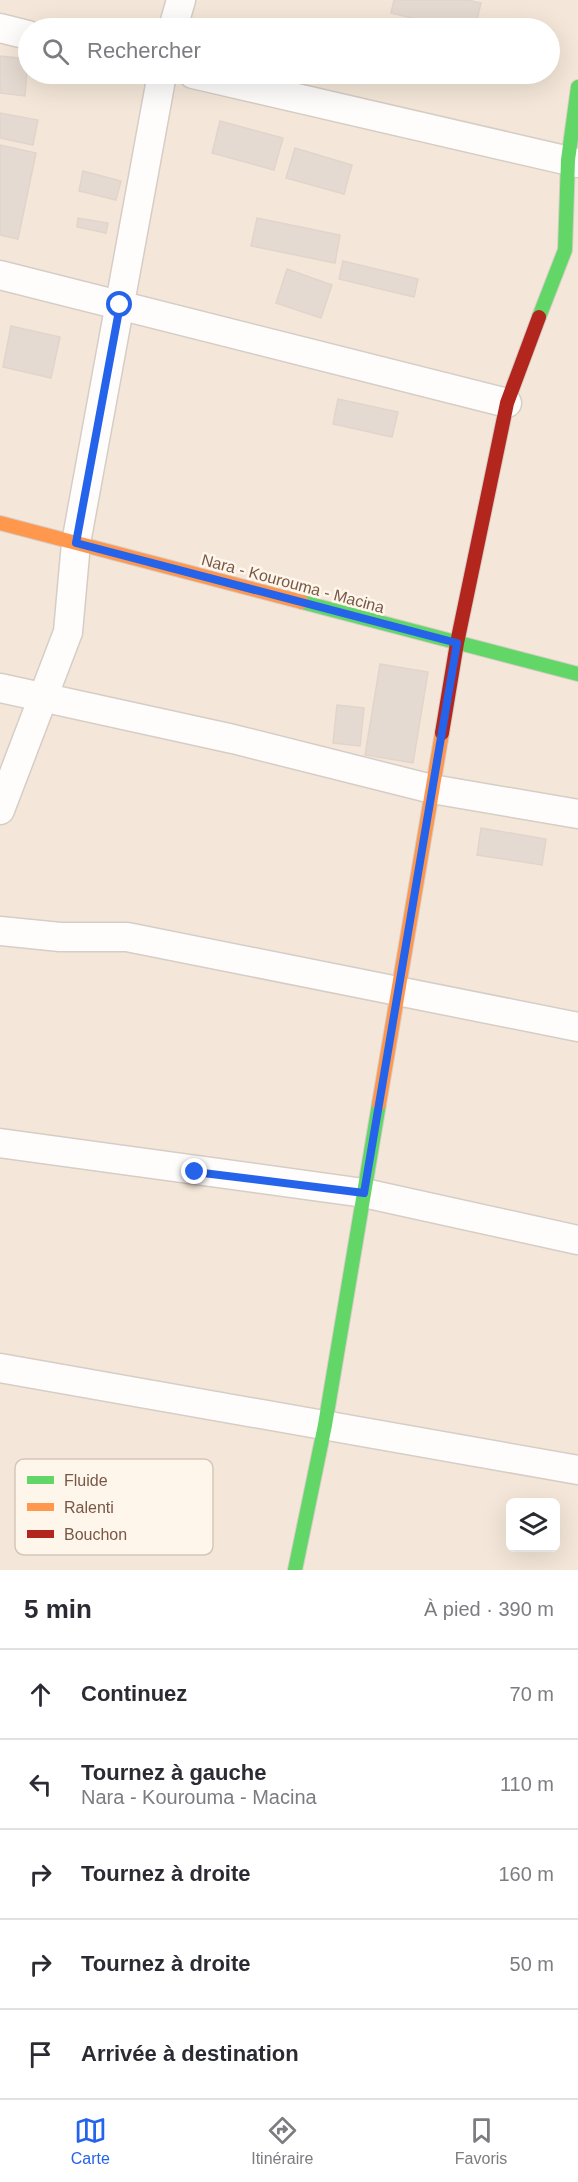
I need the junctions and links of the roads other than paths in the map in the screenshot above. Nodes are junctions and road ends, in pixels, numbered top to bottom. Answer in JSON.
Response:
{"nodes":[{"id":1,"x":181,"y":0,"type":"edge"},
{"id":2,"x":176,"y":18,"type":"edge"},
{"id":3,"x":0,"y":28,"type":"edge"},
{"id":4,"x":18,"y":32,"type":"edge"},
{"id":5,"x":160,"y":84,"type":"edge"},
{"id":6,"x":237,"y":84,"type":"edge"},
{"id":7,"x":578,"y":87,"type":"edge"},
{"id":8,"x":573,"y":161,"type":"edge"},
{"id":9,"x":0,"y":275,"type":"edge"},
{"id":10,"x":120,"y":305,"type":"junction"},
{"id":11,"x":507,"y":403,"type":"junction"},
{"id":12,"x":0,"y":523,"type":"edge"},
{"id":13,"x":76,"y":543,"type":"junction"},
{"id":14,"x":457,"y":643,"type":"junction"},
{"id":15,"x":578,"y":674,"type":"edge"},
{"id":16,"x":0,"y":688,"type":"edge"},
{"id":17,"x":44,"y":698,"type":"junction"},
{"id":18,"x":432,"y":789,"type":"junction"},
{"id":19,"x":0,"y":810,"type":"edge"},
{"id":20,"x":578,"y":814,"type":"edge"},
{"id":21,"x":0,"y":931,"type":"edge"},
{"id":22,"x":398,"y":989,"type":"junction"},
{"id":23,"x":578,"y":1027,"type":"edge"},
{"id":24,"x":0,"y":1143,"type":"edge"},
{"id":25,"x":364,"y":1193,"type":"junction"},
{"id":26,"x":578,"y":1240,"type":"edge"},
{"id":27,"x":0,"y":1368,"type":"edge"},
{"id":28,"x":325,"y":1425,"type":"junction"},
{"id":29,"x":578,"y":1470,"type":"edge"},
{"id":30,"x":295,"y":1570,"type":"edge"}],
"edges":[{"from":1,"to":2,"type":"street"},
{"from":3,"to":4,"type":"street"},
{"from":5,"to":10,"type":"street"},
{"from":6,"to":8,"type":"street"},
{"from":7,"to":8,"type":"street"},
{"from":8,"to":11,"type":"street"},
{"from":9,"to":10,"type":"street"},
{"from":10,"to":11,"type":"street"},
{"from":10,"to":13,"type":"street"},
{"from":11,"to":14,"type":"street"},
{"from":12,"to":13,"type":"street","name":"Nara - Kourouma - Macina"},
{"from":13,"to":14,"type":"street","name":"Nara - Kourouma - Macina"},
{"from":13,"to":17,"type":"street"},
{"from":14,"to":15,"type":"street","name":"Nara - Kourouma - Macina"},
{"from":14,"to":18,"type":"street"},
{"from":16,"to":17,"type":"street"},
{"from":17,"to":18,"type":"street"},
{"from":17,"to":19,"type":"street"},
{"from":18,"to":20,"type":"street"},
{"from":18,"to":22,"type":"street"},
{"from":21,"to":22,"type":"street"},
{"from":22,"to":23,"type":"street"},
{"from":22,"to":25,"type":"street"},
{"from":24,"to":25,"type":"street"},
{"from":25,"to":26,"type":"street"},
{"from":25,"to":28,"type":"street"},
{"from":27,"to":28,"type":"street"},
{"from":28,"to":29,"type":"street"},
{"from":28,"to":30,"type":"street"}]}
